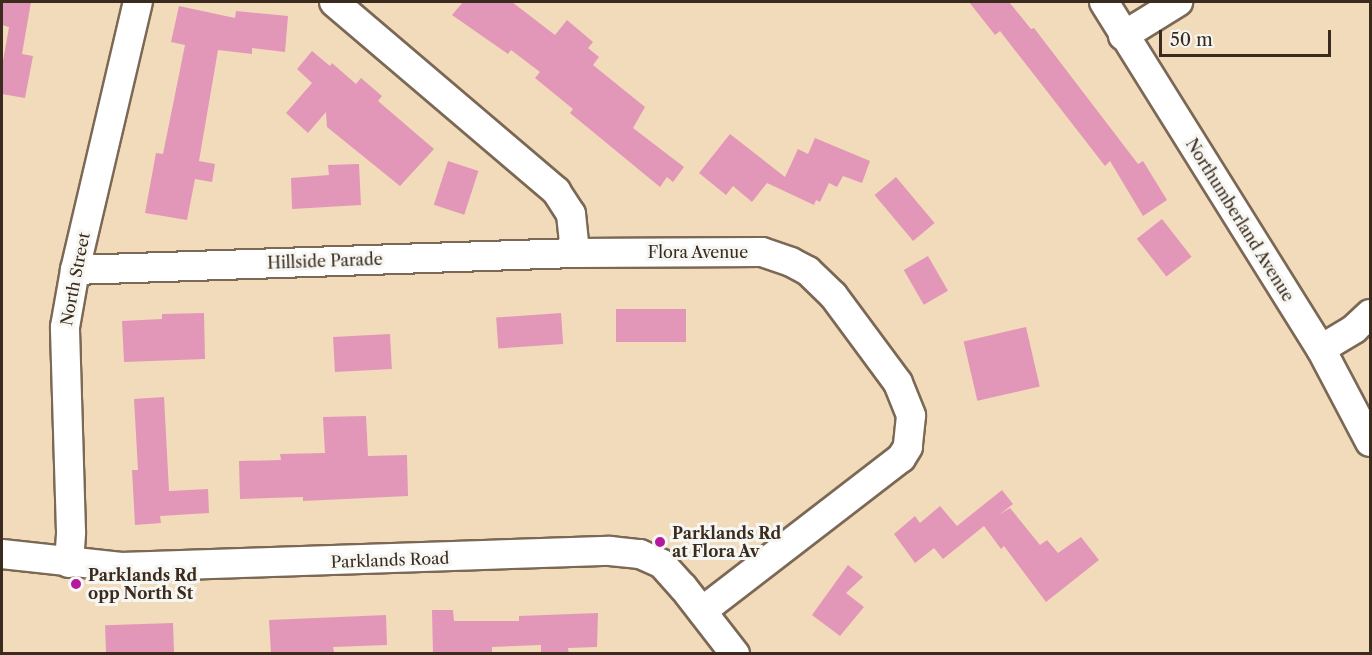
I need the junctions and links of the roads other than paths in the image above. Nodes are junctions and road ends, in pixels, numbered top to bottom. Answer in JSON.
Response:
{"nodes":[{"id":1,"x":138,"y":2,"type":"edge"},
{"id":2,"x":334,"y":2,"type":"edge"},
{"id":3,"x":1104,"y":2,"type":"edge"},
{"id":4,"x":1178,"y":2,"type":"edge"},
{"id":5,"x":1123,"y":36,"type":"junction"},
{"id":6,"x":575,"y":253,"type":"junction"},
{"id":7,"x":75,"y":270,"type":"junction"},
{"id":8,"x":1371,"y":314,"type":"edge"},
{"id":9,"x":1322,"y":349,"type":"junction"},
{"id":10,"x":1371,"y":442,"type":"edge"},
{"id":11,"x":2,"y":554,"type":"edge"},
{"id":12,"x":69,"y":563,"type":"junction"},
{"id":13,"x":702,"y":611,"type":"junction"},
{"id":14,"x":735,"y":654,"type":"edge"}],
"edges":[{"from":1,"to":7,"type":"street","name":"North Street"},
{"from":2,"to":6,"type":"street"},
{"from":3,"to":5,"type":"street","name":"Northumberland Avenue"},
{"from":4,"to":5,"type":"street"},
{"from":5,"to":9,"type":"street","name":"Northumberland Avenue"},
{"from":6,"to":7,"type":"street","name":"Hillside Parade"},
{"from":6,"to":13,"type":"street","name":"Flora Avenue"},
{"from":7,"to":12,"type":"street","name":"North Street"},
{"from":8,"to":9,"type":"street"},
{"from":9,"to":10,"type":"street","name":"Northumberland Avenue"},
{"from":11,"to":12,"type":"street","name":"Parklands Road"},
{"from":12,"to":13,"type":"street","name":"Parklands Road"},
{"from":13,"to":14,"type":"street","name":"Parklands Road"}]}
